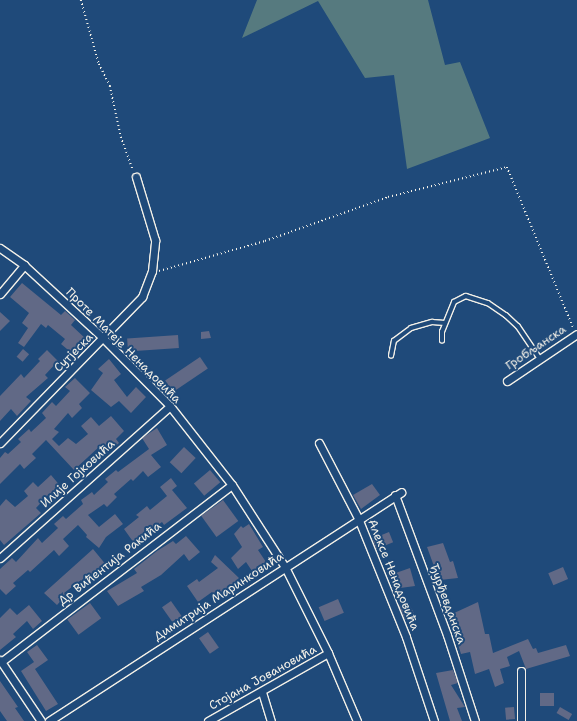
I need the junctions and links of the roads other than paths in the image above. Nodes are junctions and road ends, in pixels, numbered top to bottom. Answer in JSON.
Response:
{"nodes":[{"id":1,"x":136,"y":177,"type":"road end"},
{"id":2,"x":0,"y":248,"type":"edge"},
{"id":3,"x":24,"y":265,"type":"junction"},
{"id":4,"x":0,"y":294,"type":"edge"},
{"id":5,"x":445,"y":323,"type":"junction"},
{"id":6,"x":577,"y":334,"type":"edge"},
{"id":7,"x":103,"y":338,"type":"junction"},
{"id":8,"x":442,"y":341,"type":"dead end"},
{"id":9,"x":391,"y":356,"type":"dead end"},
{"id":10,"x":539,"y":357,"type":"junction"},
{"id":11,"x":507,"y":381,"type":"dead end"},
{"id":12,"x":170,"y":406,"type":"junction"},
{"id":13,"x":0,"y":443,"type":"edge"},
{"id":14,"x":319,"y":443,"type":"dead end"},
{"id":15,"x":232,"y":485,"type":"junction"},
{"id":16,"x":398,"y":494,"type":"joint"},
{"id":17,"x":358,"y":518,"type":"junction"},
{"id":18,"x":0,"y":558,"type":"edge"},
{"id":19,"x":285,"y":567,"type":"junction"},
{"id":20,"x":328,"y":653,"type":"junction"},
{"id":21,"x":1,"y":661,"type":"edge"},
{"id":22,"x":521,"y":671,"type":"dead end"},
{"id":23,"x":262,"y":692,"type":"junction"},
{"id":24,"x":41,"y":721,"type":"edge"},
{"id":25,"x":49,"y":721,"type":"edge"},
{"id":26,"x":208,"y":721,"type":"edge"},
{"id":27,"x":271,"y":721,"type":"edge"},
{"id":28,"x":357,"y":721,"type":"edge"},
{"id":29,"x":434,"y":721,"type":"edge"},
{"id":30,"x":475,"y":721,"type":"edge"},
{"id":31,"x":521,"y":721,"type":"edge"}],
"edges":[{"from":1,"to":7,"type":"street","name":"Сутјеска"},
{"from":2,"to":3,"type":"street","name":"Проте Матеје Ненадовића"},
{"from":3,"to":4,"type":"street"},
{"from":3,"to":7,"type":"street","name":"Проте Матеје Ненадовића"},
{"from":5,"to":8,"type":"lane"},
{"from":5,"to":9,"type":"lane"},
{"from":5,"to":10,"type":"lane"},
{"from":6,"to":10,"type":"street","name":"Гробљанска"},
{"from":7,"to":12,"type":"street","name":"Проте Матеје Ненадовића"},
{"from":7,"to":13,"type":"street","name":"Сутјеска"},
{"from":10,"to":11,"type":"street","name":"Гробљанска"},
{"from":12,"to":15,"type":"street","name":"Проте Матеје Ненадовића"},
{"from":12,"to":18,"type":"street","name":"Илије Гојковића"},
{"from":14,"to":17,"type":"street","name":"Алексе Ненадовића"},
{"from":15,"to":19,"type":"street","name":"Проте Матеје Ненадовића"},
{"from":15,"to":21,"type":"street","name":"Др Вићентија Ракића"},
{"from":16,"to":17,"type":"street","name":"Димитрија Маринковића"},
{"from":16,"to":30,"type":"street","name":"Ђурђевданска"},
{"from":17,"to":19,"type":"street","name":"Димитрија Маринковића"},
{"from":17,"to":29,"type":"street","name":"Алексе Ненадовића"},
{"from":19,"to":20,"type":"street","name":"Проте Матеје Ненадовића"},
{"from":19,"to":25,"type":"street","name":"Димитрија Маринковића"},
{"from":20,"to":23,"type":"street","name":"Стојана Јовановића"},
{"from":20,"to":28,"type":"street","name":"Проте Матеје Ненадовића"},
{"from":21,"to":24,"type":"street"},
{"from":22,"to":31,"type":"street"},
{"from":23,"to":26,"type":"street","name":"Стојана Јовановића"},
{"from":23,"to":27,"type":"street"}]}
